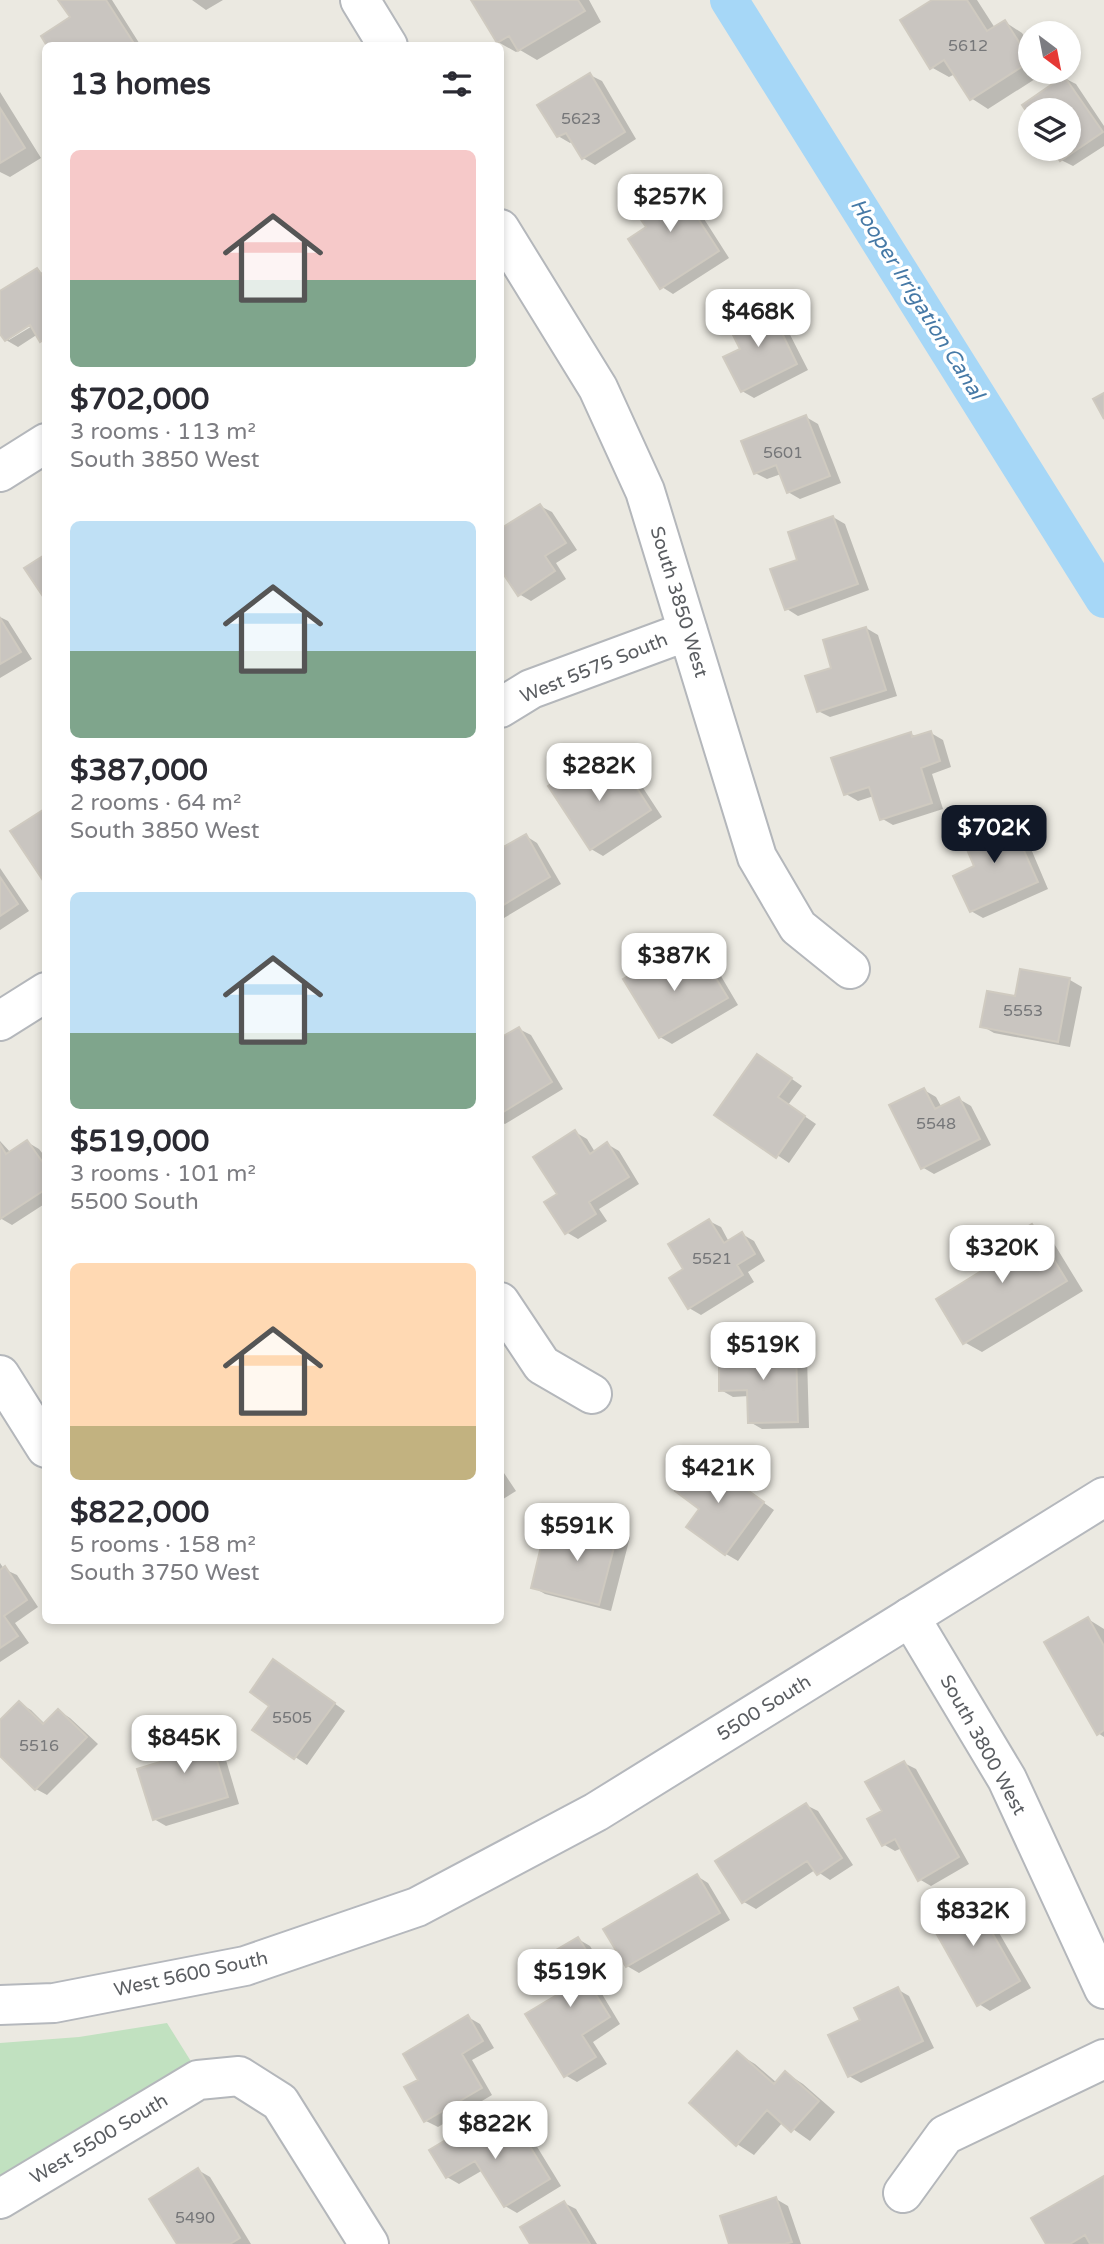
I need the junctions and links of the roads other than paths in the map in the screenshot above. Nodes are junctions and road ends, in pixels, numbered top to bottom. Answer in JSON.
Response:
{"nodes":[{"id":1,"x":360,"y":0,"type":"edge"},
{"id":2,"x":386,"y":42,"type":"edge"},
{"id":3,"x":504,"y":235,"type":"edge"},
{"id":4,"x":42,"y":446,"type":"edge"},
{"id":5,"x":0,"y":472,"type":"edge"},
{"id":6,"x":688,"y":631,"type":"junction"},
{"id":7,"x":504,"y":706,"type":"edge"},
{"id":8,"x":850,"y":970,"type":"dead end"},
{"id":9,"x":42,"y":995,"type":"edge"},
{"id":10,"x":0,"y":1021,"type":"edge"},
{"id":11,"x":504,"y":1308,"type":"edge"},
{"id":12,"x":0,"y":1375,"type":"edge"},
{"id":13,"x":592,"y":1394,"type":"dead end"},
{"id":14,"x":42,"y":1442,"type":"edge"},
{"id":15,"x":1104,"y":1497,"type":"edge"},
{"id":16,"x":910,"y":1618,"type":"junction"},
{"id":17,"x":418,"y":1907,"type":"joint"},
{"id":18,"x":1104,"y":1989,"type":"edge"},
{"id":19,"x":0,"y":2005,"type":"edge"},
{"id":20,"x":1104,"y":2059,"type":"edge"},
{"id":21,"x":903,"y":2193,"type":"dead end"},
{"id":22,"x":0,"y":2199,"type":"edge"},
{"id":23,"x":369,"y":2244,"type":"edge"}],
"edges":[{"from":1,"to":2,"type":"street"},
{"from":3,"to":6,"type":"street","name":"South 3850 West"},
{"from":4,"to":5,"type":"street"},
{"from":6,"to":7,"type":"street","name":"West 5575 South"},
{"from":6,"to":8,"type":"street","name":"South 3850 West"},
{"from":9,"to":10,"type":"street"},
{"from":11,"to":13,"type":"street"},
{"from":12,"to":14,"type":"street"},
{"from":15,"to":16,"type":"street","name":"5500 South"},
{"from":16,"to":17,"type":"street","name":"5500 South"},
{"from":16,"to":18,"type":"street","name":"South 3800 West"},
{"from":17,"to":19,"type":"street","name":"West 5600 South"},
{"from":20,"to":21,"type":"street"},
{"from":22,"to":23,"type":"street","name":"West 5500 South"}]}
